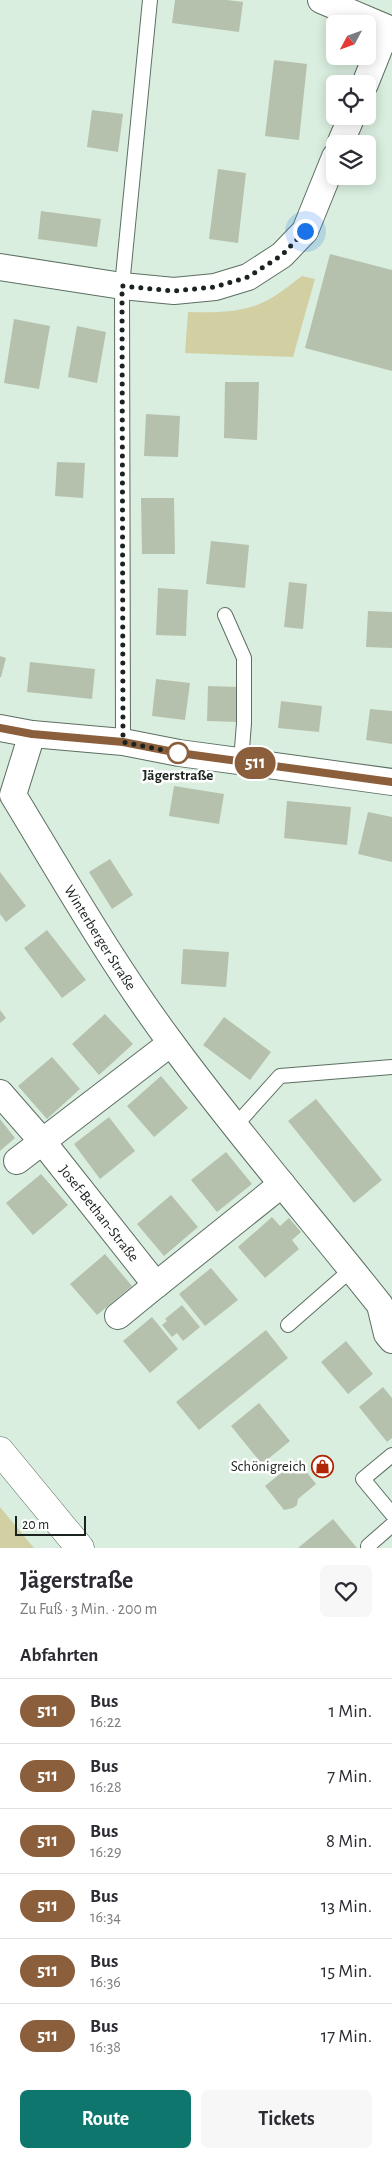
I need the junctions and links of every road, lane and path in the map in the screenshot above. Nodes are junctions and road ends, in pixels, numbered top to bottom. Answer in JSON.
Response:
{"nodes":[{"id":1,"x":150,"y":0,"type":"edge"},
{"id":2,"x":321,"y":0,"type":"edge"},
{"id":3,"x":390,"y":30,"type":"edge"},
{"id":4,"x":369,"y":75,"type":"edge"},
{"id":5,"x":326,"y":179,"type":"edge"},
{"id":6,"x":0,"y":267,"type":"edge"},
{"id":7,"x":122,"y":286,"type":"junction"},
{"id":8,"x":225,"y":615,"type":"dead end"},
{"id":9,"x":0,"y":728,"type":"edge"},
{"id":10,"x":32,"y":734,"type":"junction"},
{"id":11,"x":123,"y":742,"type":"junction"},
{"id":12,"x":241,"y":761,"type":"junction"},
{"id":13,"x":392,"y":782,"type":"edge"},
{"id":14,"x":6,"y":789,"type":"edge"},
{"id":15,"x":171,"y":1043,"type":"junction"},
{"id":16,"x":392,"y":1067,"type":"edge"},
{"id":17,"x":0,"y":1093,"type":"edge"},
{"id":18,"x":234,"y":1126,"type":"junction"},
{"id":19,"x":42,"y":1141,"type":"junction"},
{"id":20,"x":16,"y":1161,"type":"dead end"},
{"id":21,"x":282,"y":1184,"type":"junction"},
{"id":22,"x":352,"y":1270,"type":"junction"},
{"id":23,"x":156,"y":1285,"type":"junction"},
{"id":24,"x":118,"y":1316,"type":"dead end"},
{"id":25,"x":288,"y":1325,"type":"dead end"},
{"id":26,"x":392,"y":1340,"type":"edge"},
{"id":27,"x":0,"y":1451,"type":"edge"},
{"id":28,"x":392,"y":1455,"type":"edge"},
{"id":29,"x":392,"y":1514,"type":"edge"},
{"id":30,"x":392,"y":1525,"type":"edge"},
{"id":31,"x":368,"y":1546,"type":"dead end"},
{"id":32,"x":80,"y":1548,"type":"edge"}],
"edges":[{"from":1,"to":7,"type":"lane"},
{"from":2,"to":3,"type":"street"},
{"from":3,"to":4,"type":"street"},
{"from":5,"to":7,"type":"street"},
{"from":6,"to":7,"type":"street"},
{"from":7,"to":11,"type":"lane"},
{"from":8,"to":12,"type":"lane"},
{"from":9,"to":10,"type":"street"},
{"from":10,"to":11,"type":"street"},
{"from":10,"to":14,"type":"street","name":"Winterberger Straße"},
{"from":11,"to":12,"type":"street"},
{"from":12,"to":13,"type":"street"},
{"from":14,"to":15,"type":"street","name":"Winterberger Straße"},
{"from":15,"to":18,"type":"street","name":"Winterberger Straße"},
{"from":15,"to":19,"type":"street"},
{"from":16,"to":18,"type":"lane"},
{"from":17,"to":19,"type":"street","name":"Josef-Bethan-Straße"},
{"from":18,"to":21,"type":"street","name":"Winterberger Straße"},
{"from":19,"to":20,"type":"street"},
{"from":19,"to":23,"type":"street","name":"Josef-Bethan-Straße"},
{"from":21,"to":22,"type":"street","name":"Winterberger Straße"},
{"from":21,"to":23,"type":"street"},
{"from":22,"to":25,"type":"lane"},
{"from":22,"to":26,"type":"street","name":"Winterberger Straße"},
{"from":23,"to":24,"type":"street"},
{"from":27,"to":32,"type":"main road"},
{"from":28,"to":29,"type":"lane"},
{"from":30,"to":31,"type":"lane"}]}
